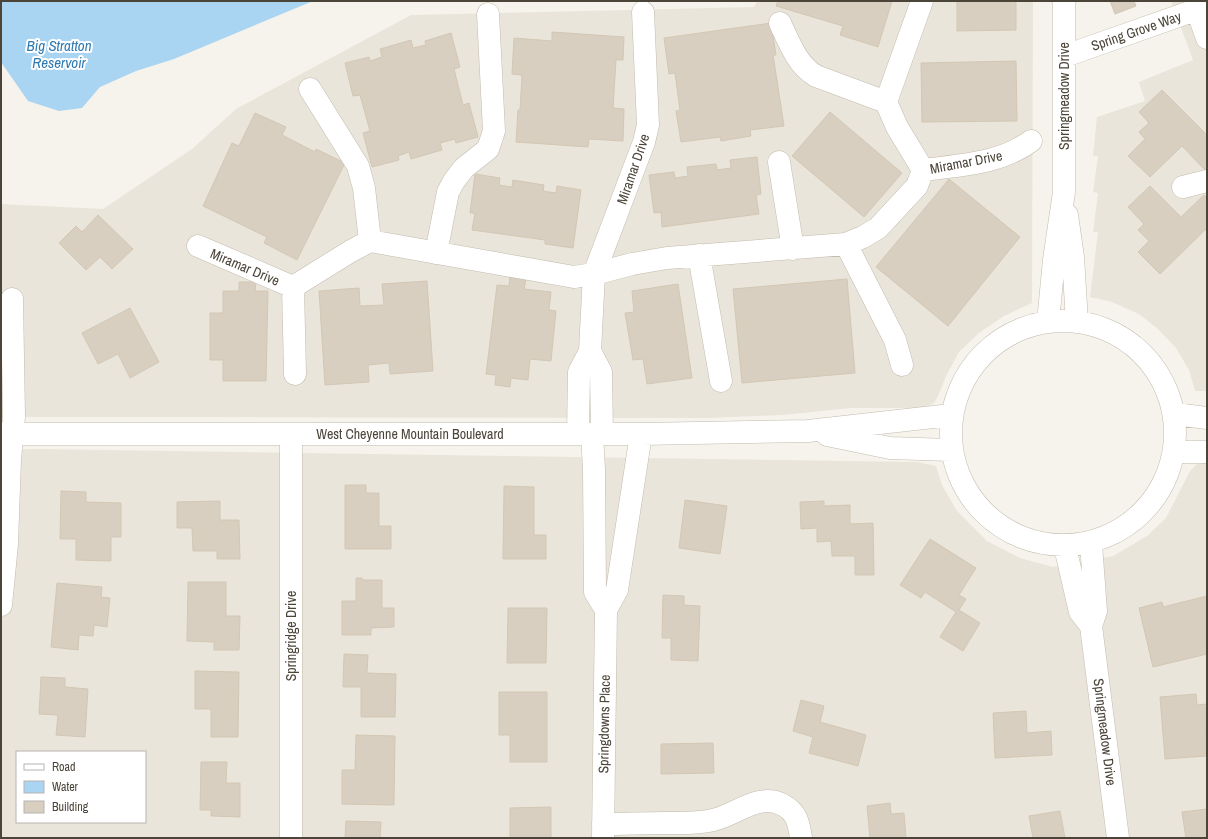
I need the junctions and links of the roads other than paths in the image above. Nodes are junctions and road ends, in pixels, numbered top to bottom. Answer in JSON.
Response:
{"nodes":[{"id":1,"x":922,"y":1,"type":"edge"},
{"id":2,"x":1064,"y":1,"type":"edge"},
{"id":3,"x":1202,"y":8,"type":"edge"},
{"id":4,"x":643,"y":12,"type":"dead end"},
{"id":5,"x":488,"y":14,"type":"dead end"},
{"id":6,"x":780,"y":23,"type":"dead end"},
{"id":7,"x":1207,"y":38,"type":"edge"},
{"id":8,"x":1064,"y":56,"type":"junction"},
{"id":9,"x":310,"y":88,"type":"dead end"},
{"id":10,"x":886,"y":102,"type":"junction"},
{"id":11,"x":1031,"y":141,"type":"dead end"},
{"id":12,"x":780,"y":162,"type":"dead end"},
{"id":13,"x":923,"y":170,"type":"junction"},
{"id":14,"x":1207,"y":181,"type":"edge"},
{"id":15,"x":1183,"y":187,"type":"dead end"},
{"id":16,"x":1064,"y":192,"type":"junction"},
{"id":17,"x":370,"y":241,"type":"junction"},
{"id":18,"x":846,"y":244,"type":"junction"},
{"id":19,"x":198,"y":246,"type":"dead end"},
{"id":20,"x":793,"y":249,"type":"junction"},
{"id":21,"x":436,"y":253,"type":"junction"},
{"id":22,"x":699,"y":255,"type":"junction"},
{"id":23,"x":594,"y":274,"type":"junction"},
{"id":24,"x":293,"y":287,"type":"junction"},
{"id":25,"x":12,"y":299,"type":"dead end"},
{"id":26,"x":1048,"y":322,"type":"junction"},
{"id":27,"x":1077,"y":322,"type":"junction"},
{"id":28,"x":902,"y":364,"type":"dead end"},
{"id":29,"x":295,"y":374,"type":"dead end"},
{"id":30,"x":721,"y":381,"type":"dead end"},
{"id":31,"x":1175,"y":414,"type":"junction"},
{"id":32,"x":951,"y":415,"type":"junction"},
{"id":33,"x":1207,"y":418,"type":"edge"},
{"id":34,"x":808,"y":432,"type":"junction"},
{"id":35,"x":6,"y":434,"type":"edge"},
{"id":36,"x":291,"y":434,"type":"junction"},
{"id":37,"x":591,"y":434,"type":"junction"},
{"id":38,"x":641,"y":434,"type":"junction"},
{"id":39,"x":950,"y":450,"type":"junction"},
{"id":40,"x":1174,"y":452,"type":"junction"},
{"id":41,"x":1207,"y":452,"type":"edge"},
{"id":42,"x":1091,"y":544,"type":"junction"},
{"id":43,"x":1065,"y":547,"type":"junction"},
{"id":44,"x":1,"y":605,"type":"edge"},
{"id":45,"x":606,"y":610,"type":"junction"},
{"id":46,"x":1091,"y":626,"type":"junction"},
{"id":47,"x":603,"y":831,"type":"edge"},
{"id":48,"x":291,"y":838,"type":"edge"},
{"id":49,"x":801,"y":838,"type":"edge"},
{"id":50,"x":1118,"y":838,"type":"edge"}],
"edges":[{"from":1,"to":10,"type":"street"},
{"from":2,"to":8,"type":"street","name":"Springmeadow Drive"},
{"from":3,"to":7,"type":"street"},
{"from":3,"to":8,"type":"street","name":"Spring Grove Way"},
{"from":4,"to":23,"type":"street","name":"Miramar Drive"},
{"from":5,"to":21,"type":"street"},
{"from":6,"to":10,"type":"street"},
{"from":8,"to":16,"type":"street","name":"Springmeadow Drive"},
{"from":9,"to":17,"type":"street"},
{"from":10,"to":13,"type":"street","name":"Miramar Drive"},
{"from":11,"to":13,"type":"street","name":"Miramar Drive"},
{"from":12,"to":20,"type":"street"},
{"from":13,"to":18,"type":"street","name":"Miramar Drive"},
{"from":14,"to":15,"type":"street"},
{"from":16,"to":26,"type":"street","name":"Springmeadow Drive"},
{"from":16,"to":27,"type":"street","name":"Springmeadow Drive"},
{"from":17,"to":21,"type":"street","name":"Miramar Drive"},
{"from":17,"to":24,"type":"street","name":"Miramar Drive"},
{"from":18,"to":20,"type":"street","name":"Miramar Drive"},
{"from":18,"to":28,"type":"street"},
{"from":19,"to":24,"type":"street","name":"Miramar Drive"},
{"from":20,"to":22,"type":"street","name":"Miramar Drive"},
{"from":21,"to":23,"type":"street","name":"Miramar Drive"},
{"from":22,"to":23,"type":"street","name":"Miramar Drive"},
{"from":22,"to":30,"type":"street"},
{"from":23,"to":37,"type":"street","name":"Miramar Drive"},
{"from":24,"to":29,"type":"street","name":"Miramar Drive"},
{"from":25,"to":35,"type":"street"},
{"from":26,"to":27,"type":"street"},
{"from":26,"to":32,"type":"street"},
{"from":27,"to":31,"type":"street"},
{"from":31,"to":33,"type":"street"},
{"from":31,"to":40,"type":"street"},
{"from":32,"to":34,"type":"street","name":"West Cheyenne Mountain Boulevard"},
{"from":32,"to":39,"type":"street"},
{"from":34,"to":38,"type":"street","name":"West Cheyenne Mountain Boulevard"},
{"from":34,"to":39,"type":"street","name":"West Cheyenne Mountain Boulevard"},
{"from":35,"to":36,"type":"street","name":"West Cheyenne Mountain Boulevard"},
{"from":35,"to":44,"type":"street"},
{"from":36,"to":37,"type":"street","name":"West Cheyenne Mountain Boulevard"},
{"from":36,"to":48,"type":"street","name":"Springridge Drive"},
{"from":37,"to":38,"type":"street","name":"West Cheyenne Mountain Boulevard"},
{"from":37,"to":45,"type":"street"},
{"from":38,"to":45,"type":"street","name":"Springdowns Place"},
{"from":39,"to":43,"type":"street"},
{"from":40,"to":41,"type":"street"},
{"from":40,"to":42,"type":"street"},
{"from":42,"to":43,"type":"street"},
{"from":42,"to":46,"type":"street","name":"Springmeadow Drive"},
{"from":43,"to":46,"type":"street","name":"Springmeadow Drive"},
{"from":45,"to":47,"type":"street","name":"Springdowns Place"},
{"from":46,"to":50,"type":"street","name":"Springmeadow Drive"},
{"from":47,"to":49,"type":"street"}]}
